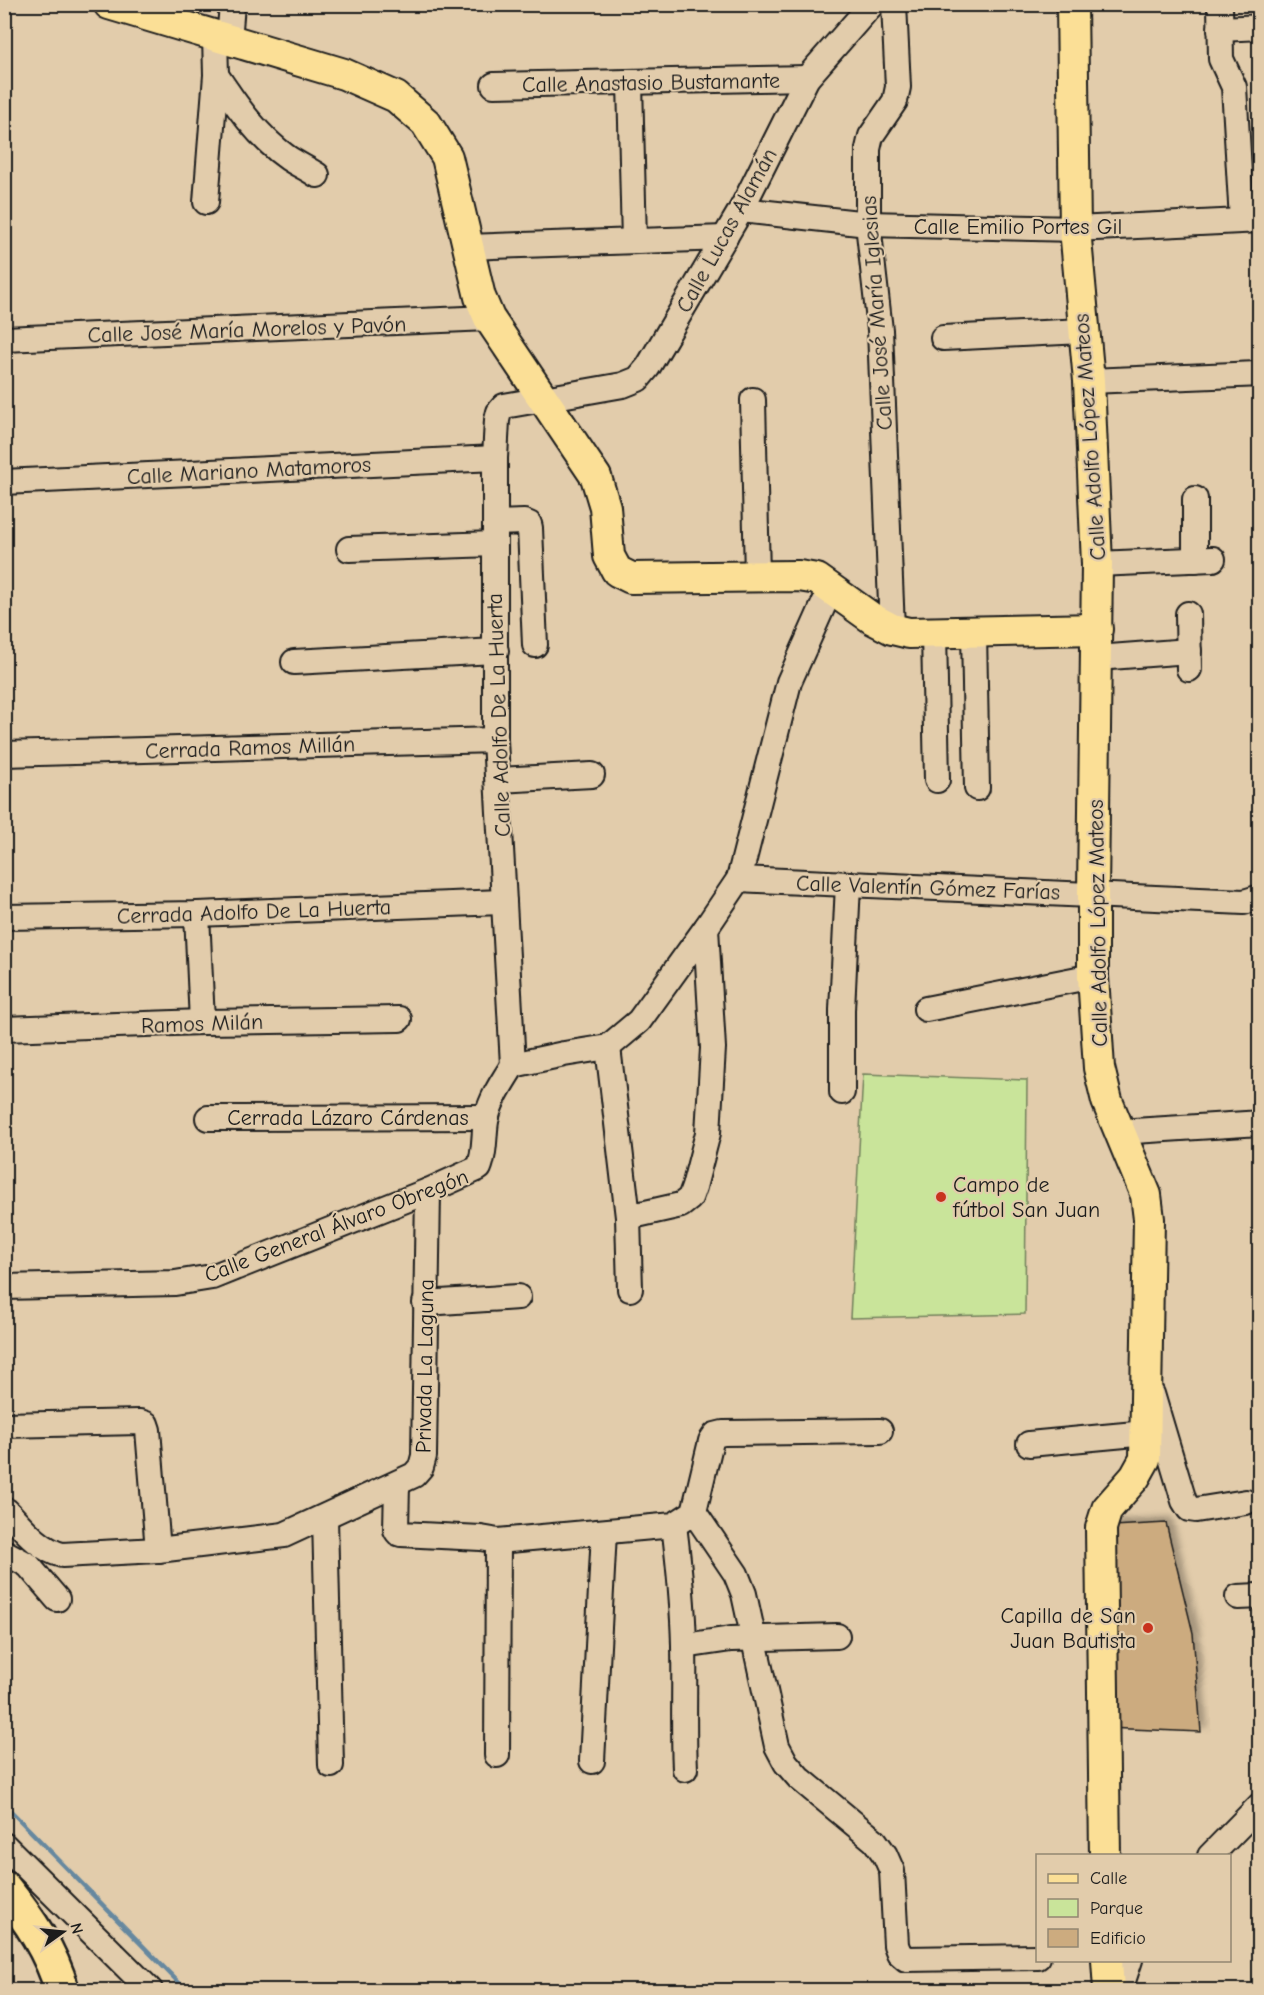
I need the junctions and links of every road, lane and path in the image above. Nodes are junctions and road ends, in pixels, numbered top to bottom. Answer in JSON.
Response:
{"nodes":[{"id":1,"x":110,"y":4,"type":"edge"},
{"id":2,"x":232,"y":4,"type":"edge"},
{"id":3,"x":872,"y":4,"type":"edge"},
{"id":4,"x":894,"y":4,"type":"edge"},
{"id":5,"x":1072,"y":4,"type":"edge"},
{"id":6,"x":1220,"y":4,"type":"edge"},
{"id":7,"x":1260,"y":27,"type":"edge"},
{"id":8,"x":1220,"y":29,"type":"junction"},
{"id":9,"x":222,"y":39,"type":"junction"},
{"id":10,"x":216,"y":75,"type":"junction"},
{"id":11,"x":807,"y":78,"type":"junction"},
{"id":12,"x":630,"y":83,"type":"junction"},
{"id":13,"x":494,"y":85,"type":"dead end"},
{"id":14,"x":317,"y":175,"type":"dead end"},
{"id":15,"x":206,"y":202,"type":"dead end"},
{"id":16,"x":741,"y":210,"type":"junction"},
{"id":17,"x":1251,"y":220,"type":"edge"},
{"id":18,"x":868,"y":224,"type":"junction"},
{"id":19,"x":1075,"y":229,"type":"junction"},
{"id":20,"x":725,"y":238,"type":"junction"},
{"id":21,"x":634,"y":241,"type":"junction"},
{"id":22,"x":467,"y":247,"type":"junction"},
{"id":23,"x":489,"y":318,"type":"junction"},
{"id":24,"x":1083,"y":330,"type":"junction"},
{"id":25,"x":943,"y":338,"type":"dead end"},
{"id":26,"x":4,"y":339,"type":"edge"},
{"id":27,"x":1260,"y":374,"type":"edge"},
{"id":28,"x":1089,"y":381,"type":"junction"},
{"id":29,"x":543,"y":399,"type":"junction"},
{"id":30,"x":753,"y":400,"type":"dead end"},
{"id":31,"x":495,"y":458,"type":"junction"},
{"id":32,"x":4,"y":482,"type":"edge"},
{"id":33,"x":1195,"y":499,"type":"dead end"},
{"id":34,"x":494,"y":533,"type":"junction"},
{"id":35,"x":349,"y":549,"type":"dead end"},
{"id":36,"x":1097,"y":564,"type":"junction"},
{"id":37,"x":757,"y":576,"type":"junction"},
{"id":38,"x":831,"y":588,"type":"junction"},
{"id":39,"x":1188,"y":614,"type":"dead end"},
{"id":40,"x":892,"y":629,"type":"junction"},
{"id":41,"x":1097,"y":629,"type":"junction"},
{"id":42,"x":934,"y":633,"type":"junction"},
{"id":43,"x":974,"y":633,"type":"junction"},
{"id":44,"x":535,"y":645,"type":"dead end"},
{"id":45,"x":496,"y":651,"type":"junction"},
{"id":46,"x":1097,"y":658,"type":"junction"},
{"id":47,"x":294,"y":662,"type":"dead end"},
{"id":48,"x":495,"y":740,"type":"junction"},
{"id":49,"x":4,"y":754,"type":"edge"},
{"id":50,"x":591,"y":775,"type":"dead end"},
{"id":51,"x":498,"y":780,"type":"junction"},
{"id":52,"x":937,"y":780,"type":"dead end"},
{"id":53,"x":977,"y":788,"type":"dead end"},
{"id":54,"x":739,"y":879,"type":"junction"},
{"id":55,"x":848,"y":884,"type":"junction"},
{"id":56,"x":1093,"y":894,"type":"junction"},
{"id":57,"x":1260,"y":897,"type":"edge"},
{"id":58,"x":504,"y":902,"type":"junction"},
{"id":59,"x":197,"y":914,"type":"junction"},
{"id":60,"x":4,"y":917,"type":"edge"},
{"id":61,"x":706,"y":928,"type":"junction"},
{"id":62,"x":1093,"y":976,"type":"junction"},
{"id":63,"x":926,"y":1009,"type":"dead end"},
{"id":64,"x":399,"y":1019,"type":"dead end"},
{"id":65,"x":202,"y":1022,"type":"junction"},
{"id":66,"x":4,"y":1029,"type":"edge"},
{"id":67,"x":608,"y":1047,"type":"junction"},
{"id":68,"x":513,"y":1065,"type":"junction"},
{"id":69,"x":842,"y":1092,"type":"dead end"},
{"id":70,"x":487,"y":1117,"type":"junction"},
{"id":71,"x":208,"y":1118,"type":"dead end"},
{"id":72,"x":1260,"y":1123,"type":"edge"},
{"id":73,"x":1118,"y":1132,"type":"junction"},
{"id":74,"x":428,"y":1191,"type":"junction"},
{"id":75,"x":628,"y":1217,"type":"junction"},
{"id":76,"x":4,"y":1287,"type":"edge"},
{"id":77,"x":630,"y":1289,"type":"dead end"},
{"id":78,"x":518,"y":1297,"type":"dead end"},
{"id":79,"x":425,"y":1303,"type":"junction"},
{"id":80,"x":1147,"y":1377,"type":"junction"},
{"id":81,"x":4,"y":1425,"type":"edge"},
{"id":82,"x":880,"y":1431,"type":"dead end"},
{"id":83,"x":1146,"y":1433,"type":"junction"},
{"id":84,"x":1029,"y":1444,"type":"dead end"},
{"id":85,"x":398,"y":1484,"type":"junction"},
{"id":86,"x":1246,"y":1502,"type":"dead end"},
{"id":87,"x":7,"y":1511,"type":"dead end"},
{"id":88,"x":694,"y":1512,"type":"junction"},
{"id":89,"x":325,"y":1518,"type":"junction"},
{"id":90,"x":674,"y":1525,"type":"junction"},
{"id":91,"x":604,"y":1532,"type":"junction"},
{"id":92,"x":498,"y":1541,"type":"junction"},
{"id":93,"x":158,"y":1550,"type":"junction"},
{"id":94,"x":4,"y":1552,"type":"edge"},
{"id":95,"x":57,"y":1599,"type":"dead end"},
{"id":96,"x":837,"y":1636,"type":"dead end"},
{"id":97,"x":754,"y":1638,"type":"junction"},
{"id":98,"x":684,"y":1646,"type":"junction"},
{"id":99,"x":497,"y":1755,"type":"dead end"},
{"id":100,"x":592,"y":1761,"type":"dead end"},
{"id":101,"x":331,"y":1765,"type":"dead end"},
{"id":102,"x":685,"y":1769,"type":"dead end"},
{"id":103,"x":1260,"y":1804,"type":"edge"},
{"id":104,"x":4,"y":1845,"type":"edge"},
{"id":105,"x":1105,"y":1854,"type":"edge"},
{"id":106,"x":1212,"y":1854,"type":"edge"},
{"id":107,"x":4,"y":1888,"type":"edge"},
{"id":108,"x":4,"y":1924,"type":"edge"},
{"id":109,"x":1036,"y":1957,"type":"edge"},
{"id":110,"x":1107,"y":1962,"type":"edge"},
{"id":111,"x":1129,"y":1962,"type":"edge"},
{"id":112,"x":40,"y":1990,"type":"edge"},
{"id":113,"x":62,"y":1990,"type":"edge"},
{"id":114,"x":150,"y":1990,"type":"edge"},
{"id":115,"x":1108,"y":1990,"type":"edge"},
{"id":116,"x":1120,"y":1990,"type":"edge"}],
"edges":[{"from":1,"to":9,"type":"main road"},
{"from":2,"to":9,"type":"street"},
{"from":3,"to":11,"type":"street","name":"Calle Lucas Alamán"},
{"from":4,"to":18,"type":"street","name":"Calle José María Iglesias"},
{"from":5,"to":19,"type":"main road","name":"Calle Adolfo López Mateos"},
{"from":6,"to":8,"type":"street"},
{"from":7,"to":8,"type":"street"},
{"from":8,"to":17,"type":"street"},
{"from":9,"to":10,"type":"street"},
{"from":9,"to":22,"type":"main road"},
{"from":10,"to":14,"type":"street"},
{"from":10,"to":15,"type":"street"},
{"from":11,"to":12,"type":"street","name":"Calle Anastasio Bustamante"},
{"from":11,"to":16,"type":"street","name":"Calle Lucas Alamán"},
{"from":12,"to":13,"type":"street","name":"Calle Anastasio Bustamante"},
{"from":12,"to":21,"type":"street"},
{"from":16,"to":18,"type":"street","name":"Calle Emilio Portes Gil"},
{"from":16,"to":20,"type":"street","name":"Calle Lucas Alamán"},
{"from":17,"to":19,"type":"street","name":"Calle Emilio Portes Gil"},
{"from":18,"to":19,"type":"street","name":"Calle Emilio Portes Gil"},
{"from":18,"to":40,"type":"street","name":"Calle José María Iglesias"},
{"from":19,"to":24,"type":"main road","name":"Calle Adolfo López Mateos"},
{"from":20,"to":21,"type":"street"},
{"from":20,"to":29,"type":"street","name":"Calle Lucas Alamán"},
{"from":21,"to":22,"type":"street"},
{"from":22,"to":23,"type":"main road"},
{"from":23,"to":26,"type":"street","name":"Calle José María Morelos y Pavón"},
{"from":23,"to":29,"type":"main road"},
{"from":24,"to":25,"type":"street"},
{"from":24,"to":28,"type":"main road","name":"Calle Adolfo López Mateos"},
{"from":27,"to":28,"type":"street"},
{"from":28,"to":36,"type":"main road","name":"Calle Adolfo López Mateos"},
{"from":29,"to":31,"type":"street","name":"Calle Adolfo De La Huerta"},
{"from":29,"to":37,"type":"main road"},
{"from":30,"to":37,"type":"street"},
{"from":31,"to":32,"type":"street","name":"Calle Mariano Matamoros"},
{"from":31,"to":34,"type":"street","name":"Calle Adolfo De La Huerta"},
{"from":33,"to":36,"type":"street"},
{"from":34,"to":35,"type":"street"},
{"from":34,"to":44,"type":"street"},
{"from":34,"to":45,"type":"street","name":"Calle Adolfo De La Huerta"},
{"from":36,"to":41,"type":"main road","name":"Calle Adolfo López Mateos"},
{"from":37,"to":38,"type":"main road"},
{"from":38,"to":40,"type":"main road"},
{"from":38,"to":54,"type":"street"},
{"from":39,"to":46,"type":"street"},
{"from":40,"to":42,"type":"main road"},
{"from":41,"to":43,"type":"main road"},
{"from":41,"to":46,"type":"main road","name":"Calle Adolfo López Mateos"},
{"from":42,"to":43,"type":"main road"},
{"from":42,"to":52,"type":"street"},
{"from":43,"to":53,"type":"street"},
{"from":45,"to":47,"type":"street"},
{"from":45,"to":48,"type":"street","name":"Calle Adolfo De La Huerta"},
{"from":46,"to":56,"type":"main road","name":"Calle Adolfo López Mateos"},
{"from":48,"to":49,"type":"street","name":"Cerrada Ramos Millán"},
{"from":48,"to":51,"type":"street","name":"Calle Adolfo De La Huerta"},
{"from":50,"to":51,"type":"street"},
{"from":51,"to":58,"type":"street","name":"Calle Adolfo De La Huerta"},
{"from":54,"to":55,"type":"street","name":"Calle Valentín Gómez Farías"},
{"from":54,"to":61,"type":"street"},
{"from":55,"to":56,"type":"street","name":"Calle Valentín Gómez Farías"},
{"from":55,"to":69,"type":"street"},
{"from":56,"to":57,"type":"street","name":"Calle Valentín Gómez Farías"},
{"from":56,"to":62,"type":"main road","name":"Calle Adolfo López Mateos"},
{"from":58,"to":59,"type":"street","name":"Cerrada Adolfo De La Huerta"},
{"from":58,"to":68,"type":"street","name":"Calle Adolfo De La Huerta"},
{"from":59,"to":60,"type":"street","name":"Cerrada Adolfo De La Huerta"},
{"from":59,"to":65,"type":"street"},
{"from":61,"to":67,"type":"street"},
{"from":61,"to":75,"type":"street"},
{"from":62,"to":63,"type":"street"},
{"from":62,"to":73,"type":"main road","name":"Calle Adolfo López Mateos"},
{"from":64,"to":65,"type":"street","name":"Ramos Milán"},
{"from":65,"to":66,"type":"street","name":"Ramos Milán"},
{"from":67,"to":68,"type":"street"},
{"from":67,"to":75,"type":"street"},
{"from":68,"to":70,"type":"street","name":"Calle General Álvaro Obregón"},
{"from":70,"to":71,"type":"street","name":"Cerrada Lázaro Cárdenas"},
{"from":70,"to":74,"type":"street","name":"Calle General Álvaro Obregón"},
{"from":72,"to":73,"type":"street"},
{"from":73,"to":80,"type":"main road","name":"Calle Adolfo López Mateos"},
{"from":74,"to":76,"type":"street","name":"Calle General Álvaro Obregón"},
{"from":74,"to":79,"type":"street","name":"Privada La Laguna"},
{"from":75,"to":77,"type":"street"},
{"from":78,"to":79,"type":"street"},
{"from":79,"to":85,"type":"street","name":"Privada La Laguna"},
{"from":80,"to":83,"type":"main road","name":"Calle Adolfo López Mateos"},
{"from":80,"to":86,"type":"street"},
{"from":81,"to":93,"type":"street"},
{"from":82,"to":88,"type":"street"},
{"from":83,"to":84,"type":"street"},
{"from":83,"to":105,"type":"main road","name":"Calle Adolfo López Mateos"},
{"from":85,"to":89,"type":"street","name":"Privada La Laguna"},
{"from":85,"to":92,"type":"street"},
{"from":87,"to":93,"type":"street","name":"Privada La Laguna"},
{"from":88,"to":90,"type":"street"},
{"from":88,"to":97,"type":"street"},
{"from":89,"to":93,"type":"street","name":"Privada La Laguna"},
{"from":89,"to":101,"type":"street"},
{"from":90,"to":91,"type":"street"},
{"from":90,"to":98,"type":"street"},
{"from":91,"to":92,"type":"street"},
{"from":91,"to":100,"type":"street"},
{"from":92,"to":99,"type":"street"},
{"from":94,"to":95,"type":"street"},
{"from":96,"to":97,"type":"street"},
{"from":97,"to":98,"type":"street"},
{"from":97,"to":109,"type":"street"},
{"from":98,"to":102,"type":"street"},
{"from":103,"to":106,"type":"street"},
{"from":104,"to":114,"type":"street"},
{"from":107,"to":113,"type":"highway"},
{"from":108,"to":112,"type":"highway"},
{"from":110,"to":115,"type":"main road"},
{"from":111,"to":116,"type":"street"}]}
